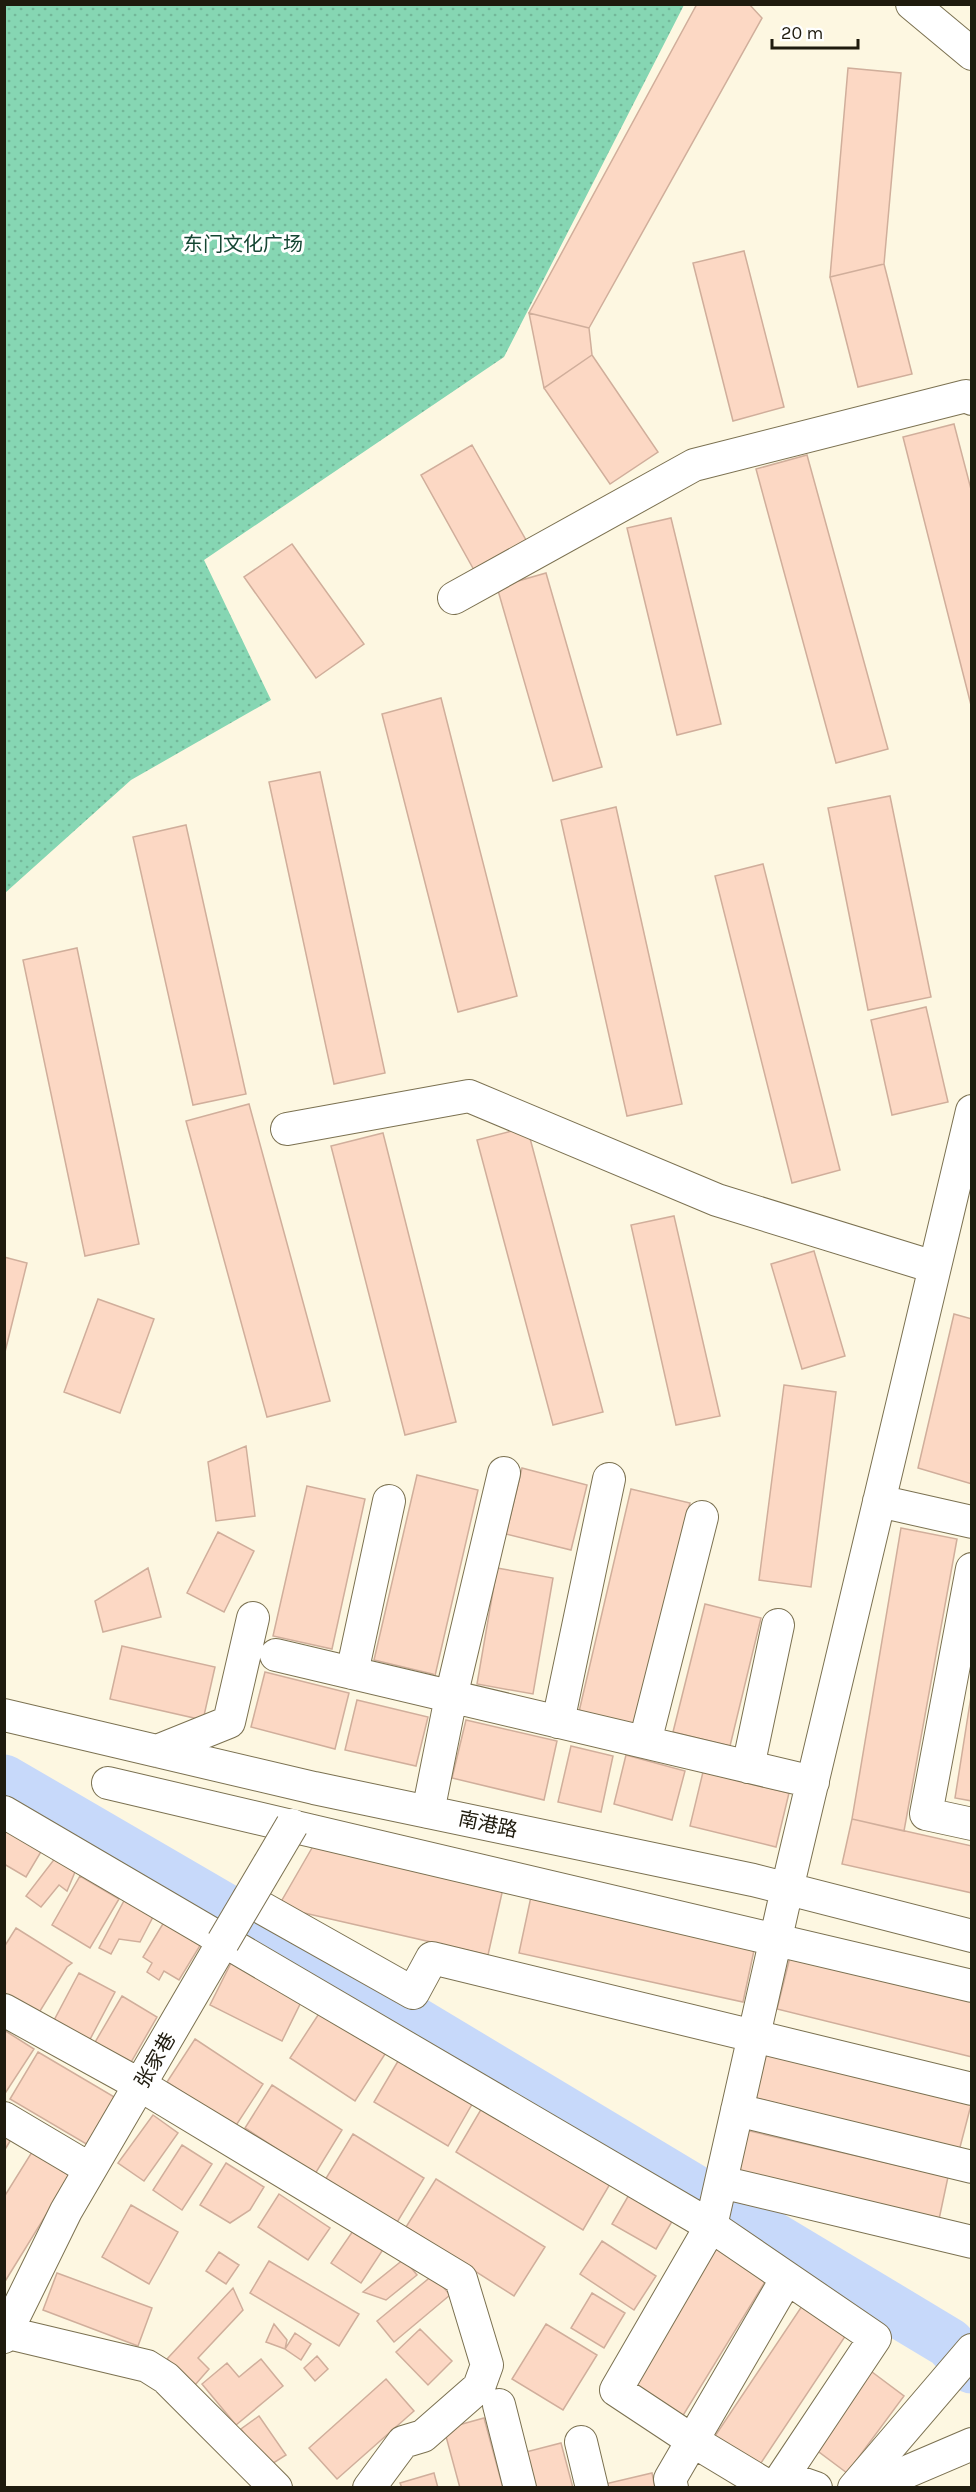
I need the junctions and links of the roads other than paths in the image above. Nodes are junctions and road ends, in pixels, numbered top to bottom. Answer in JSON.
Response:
{"nodes":[{"id":1,"x":912,"y":4,"type":"edge"},
{"id":2,"x":972,"y":54,"type":"edge"},
{"id":3,"x":972,"y":399,"type":"edge"},
{"id":4,"x":454,"y":598,"type":"dead end"},
{"id":5,"x":972,"y":1111,"type":"edge"},
{"id":6,"x":287,"y":1129,"type":"dead end"},
{"id":7,"x":934,"y":1268,"type":"junction"},
{"id":8,"x":504,"y":1473,"type":"dead end"},
{"id":9,"x":609,"y":1479,"type":"dead end"},
{"id":10,"x":389,"y":1501,"type":"dead end"},
{"id":11,"x":879,"y":1501,"type":"junction"},
{"id":12,"x":702,"y":1517,"type":"dead end"},
{"id":13,"x":972,"y":1522,"type":"edge"},
{"id":14,"x":972,"y":1569,"type":"edge"},
{"id":15,"x":254,"y":1618,"type":"dead end"},
{"id":16,"x":778,"y":1625,"type":"dead end"},
{"id":17,"x":276,"y":1655,"type":"dead end"},
{"id":18,"x":352,"y":1673,"type":"junction"},
{"id":19,"x":451,"y":1697,"type":"junction"},
{"id":20,"x":4,"y":1715,"type":"edge"},
{"id":21,"x":558,"y":1722,"type":"junction"},
{"id":22,"x":645,"y":1742,"type":"junction"},
{"id":23,"x":156,"y":1751,"type":"junction"},
{"id":24,"x":748,"y":1767,"type":"junction"},
{"id":25,"x":813,"y":1782,"type":"junction"},
{"id":26,"x":108,"y":1783,"type":"dead end"},
{"id":27,"x":314,"y":1788,"type":"junction"},
{"id":28,"x":4,"y":1812,"type":"edge"},
{"id":29,"x":428,"y":1812,"type":"junction"},
{"id":30,"x":972,"y":1824,"type":"edge"},
{"id":31,"x":787,"y":1889,"type":"junction"},
{"id":32,"x":248,"y":1900,"type":"junction"},
{"id":33,"x":972,"y":1936,"type":"edge"},
{"id":34,"x":776,"y":1940,"type":"junction"},
{"id":35,"x":223,"y":1942,"type":"junction"},
{"id":36,"x":972,"y":1986,"type":"edge"},
{"id":37,"x":4,"y":2010,"type":"edge"},
{"id":38,"x":754,"y":2036,"type":"junction"},
{"id":39,"x":140,"y":2085,"type":"junction"},
{"id":40,"x":972,"y":2089,"type":"edge"},
{"id":41,"x":737,"y":2110,"type":"junction"},
{"id":42,"x":4,"y":2118,"type":"edge"},
{"id":43,"x":972,"y":2167,"type":"edge"},
{"id":44,"x":90,"y":2169,"type":"junction"},
{"id":45,"x":721,"y":2182,"type":"junction"},
{"id":46,"x":711,"y":2226,"type":"junction"},
{"id":47,"x":972,"y":2242,"type":"edge"},
{"id":48,"x":787,"y":2278,"type":"junction"},
{"id":49,"x":5,"y":2334,"type":"edge"},
{"id":50,"x":972,"y":2350,"type":"edge"},
{"id":51,"x":499,"y":2405,"type":"dead end"},
{"id":52,"x":693,"y":2441,"type":"junction"},
{"id":53,"x":581,"y":2442,"type":"dead end"},
{"id":54,"x":972,"y":2444,"type":"edge"},
{"id":55,"x":880,"y":2483,"type":"edge"},
{"id":56,"x":276,"y":2487,"type":"edge"},
{"id":57,"x":369,"y":2487,"type":"edge"},
{"id":58,"x":520,"y":2487,"type":"edge"},
{"id":59,"x":592,"y":2487,"type":"edge"},
{"id":60,"x":672,"y":2487,"type":"edge"},
{"id":61,"x":775,"y":2487,"type":"edge"},
{"id":62,"x":816,"y":2487,"type":"edge"},
{"id":63,"x":855,"y":2487,"type":"edge"}],
"edges":[{"from":1,"to":2,"type":"street"},
{"from":3,"to":4,"type":"street"},
{"from":5,"to":7,"type":"street"},
{"from":6,"to":7,"type":"street"},
{"from":7,"to":11,"type":"street"},
{"from":8,"to":19,"type":"street"},
{"from":9,"to":21,"type":"street"},
{"from":10,"to":18,"type":"street"},
{"from":11,"to":13,"type":"street"},
{"from":11,"to":25,"type":"street"},
{"from":12,"to":22,"type":"street"},
{"from":14,"to":30,"type":"street"},
{"from":15,"to":23,"type":"street"},
{"from":16,"to":24,"type":"street"},
{"from":17,"to":18,"type":"street"},
{"from":18,"to":19,"type":"street"},
{"from":19,"to":21,"type":"street"},
{"from":19,"to":29,"type":"street"},
{"from":20,"to":23,"type":"street","name":"南港路"},
{"from":21,"to":22,"type":"street"},
{"from":22,"to":24,"type":"street"},
{"from":23,"to":27,"type":"street","name":"南港路"},
{"from":24,"to":25,"type":"street"},
{"from":25,"to":31,"type":"street"},
{"from":26,"to":34,"type":"street"},
{"from":27,"to":29,"type":"street","name":"南港路"},
{"from":27,"to":32,"type":"street","name":"张家巷","bridge":true},
{"from":28,"to":35,"type":"street"},
{"from":29,"to":31,"type":"street","name":"南港路"},
{"from":31,"to":33,"type":"street","name":"南港路"},
{"from":31,"to":34,"type":"street"},
{"from":32,"to":35,"type":"street","name":"张家巷","bridge":true},
{"from":32,"to":38,"type":"street"},
{"from":34,"to":36,"type":"street"},
{"from":34,"to":38,"type":"street"},
{"from":35,"to":39,"type":"street","name":"张家巷"},
{"from":35,"to":46,"type":"street"},
{"from":37,"to":39,"type":"street"},
{"from":38,"to":40,"type":"street"},
{"from":38,"to":41,"type":"street"},
{"from":39,"to":44,"type":"street","name":"张家巷"},
{"from":39,"to":57,"type":"street"},
{"from":41,"to":43,"type":"street"},
{"from":41,"to":45,"type":"street"},
{"from":42,"to":44,"type":"street"},
{"from":44,"to":49,"type":"street","name":"张家巷"},
{"from":45,"to":46,"type":"street"},
{"from":45,"to":47,"type":"street"},
{"from":46,"to":48,"type":"street"},
{"from":46,"to":52,"type":"street"},
{"from":48,"to":52,"type":"street"},
{"from":48,"to":61,"type":"street"},
{"from":49,"to":56,"type":"street"},
{"from":50,"to":63,"type":"street"},
{"from":51,"to":58,"type":"street"},
{"from":52,"to":60,"type":"street"},
{"from":52,"to":61,"type":"street"},
{"from":53,"to":59,"type":"street"},
{"from":54,"to":55,"type":"street"},
{"from":61,"to":62,"type":"street"}]}
